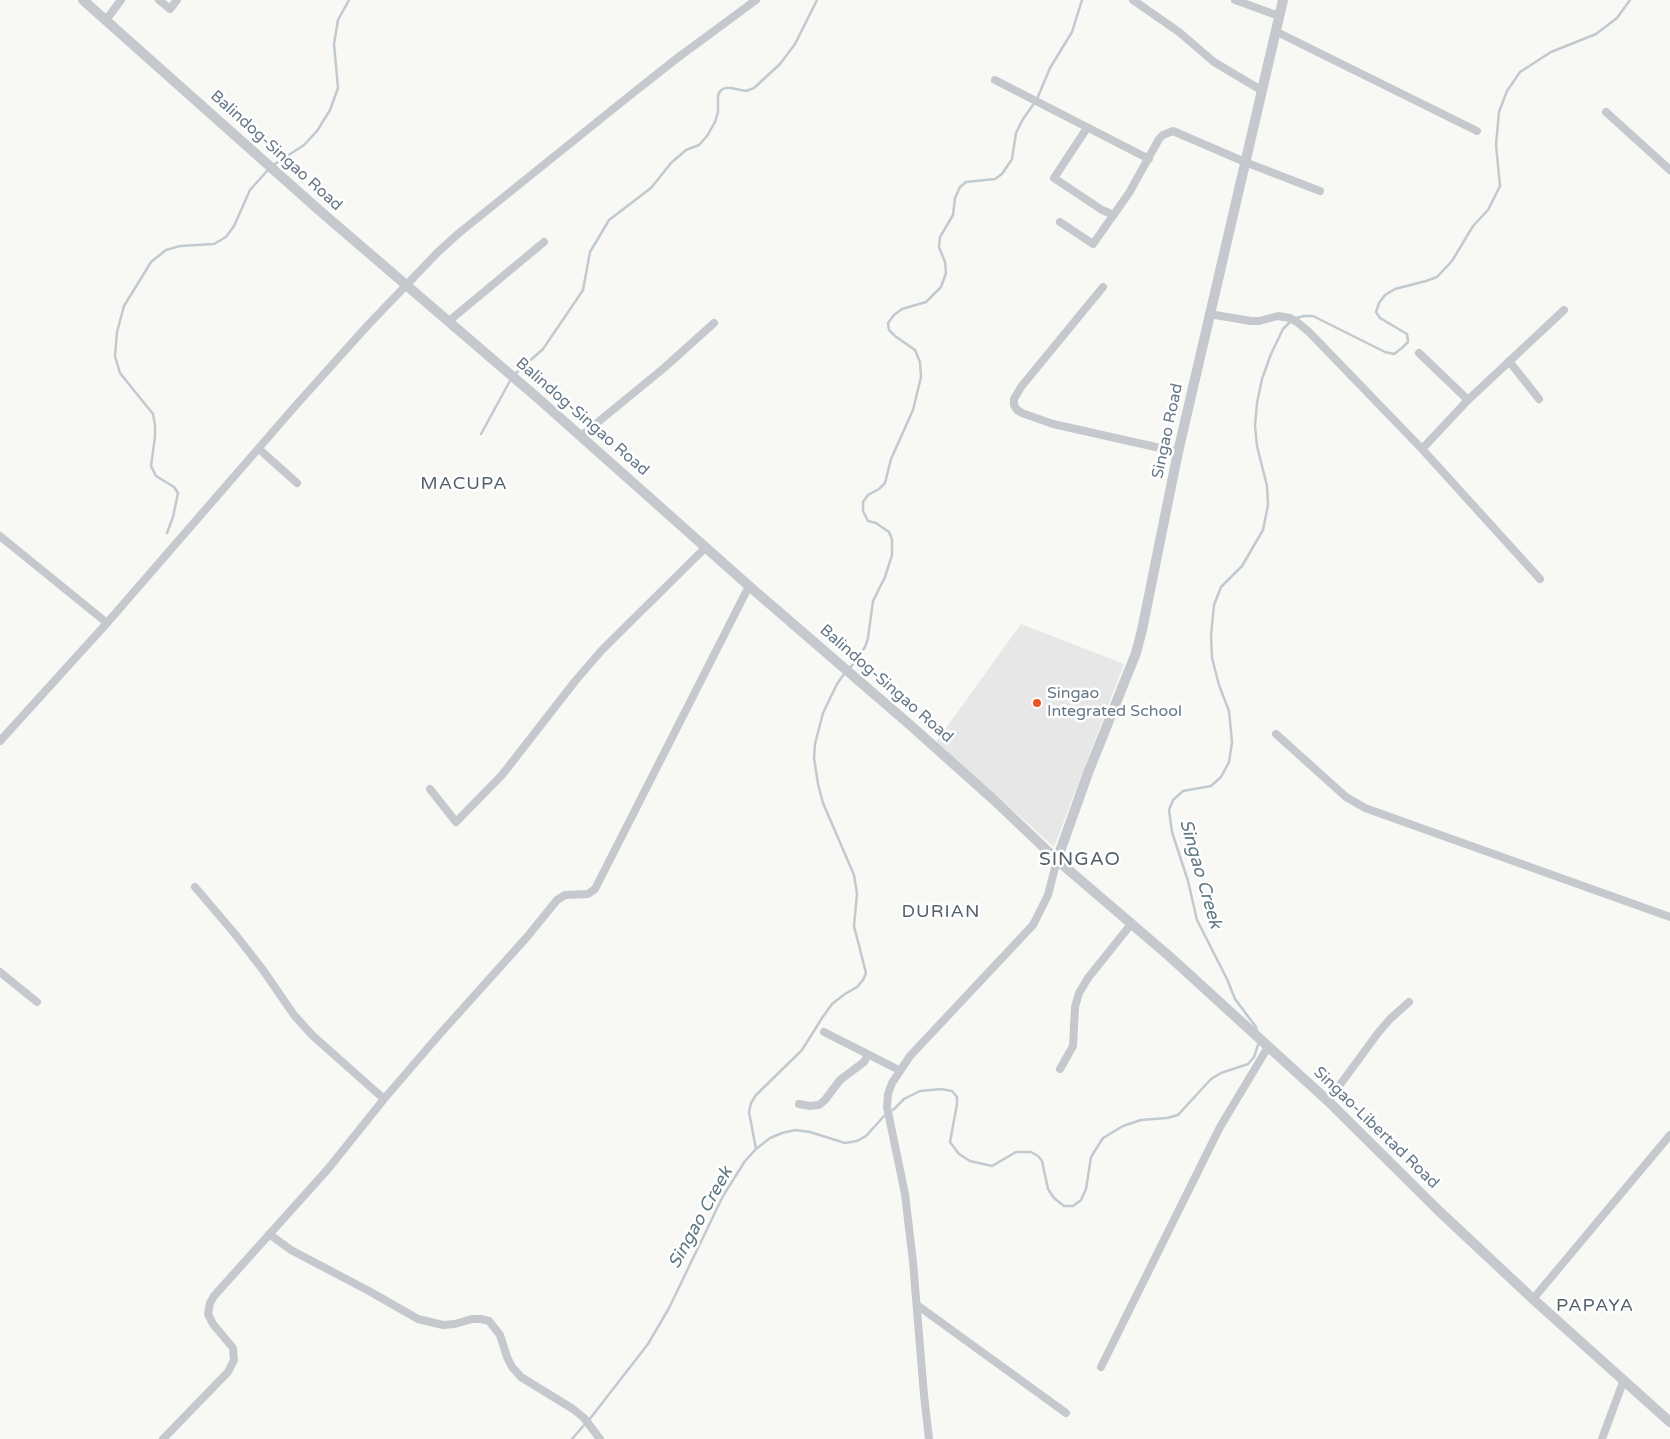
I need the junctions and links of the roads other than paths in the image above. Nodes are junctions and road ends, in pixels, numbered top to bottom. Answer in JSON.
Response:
{"nodes":[{"id":1,"x":83,"y":0,"type":"edge"},
{"id":2,"x":121,"y":0,"type":"edge"},
{"id":3,"x":159,"y":0,"type":"edge"},
{"id":4,"x":177,"y":0,"type":"edge"},
{"id":5,"x":756,"y":0,"type":"edge"},
{"id":6,"x":1133,"y":0,"type":"edge"},
{"id":7,"x":1235,"y":0,"type":"edge"},
{"id":8,"x":1283,"y":0,"type":"edge"},
{"id":9,"x":1278,"y":16,"type":"junction"},
{"id":10,"x":106,"y":20,"type":"junction"},
{"id":11,"x":1275,"y":31,"type":"junction"},
{"id":12,"x":995,"y":80,"type":"dead end"},
{"id":13,"x":1261,"y":90,"type":"junction"},
{"id":14,"x":1606,"y":112,"type":"dead end"},
{"id":15,"x":1087,"y":128,"type":"junction"},
{"id":16,"x":1478,"y":131,"type":"dead end"},
{"id":17,"x":1149,"y":159,"type":"junction"},
{"id":18,"x":1244,"y":162,"type":"junction"},
{"id":19,"x":1670,"y":170,"type":"edge"},
{"id":20,"x":1320,"y":191,"type":"dead end"},
{"id":21,"x":1114,"y":215,"type":"junction"},
{"id":22,"x":1060,"y":222,"type":"dead end"},
{"id":23,"x":544,"y":242,"type":"dead end"},
{"id":24,"x":407,"y":285,"type":"junction"},
{"id":25,"x":1103,"y":287,"type":"dead end"},
{"id":26,"x":1564,"y":310,"type":"dead end"},
{"id":27,"x":1210,"y":314,"type":"junction"},
{"id":28,"x":449,"y":321,"type":"junction"},
{"id":29,"x":714,"y":324,"type":"dead end"},
{"id":30,"x":1419,"y":352,"type":"dead end"},
{"id":31,"x":1509,"y":361,"type":"junction"},
{"id":32,"x":1539,"y":399,"type":"dead end"},
{"id":33,"x":1468,"y":400,"type":"junction"},
{"id":34,"x":581,"y":436,"type":"junction"},
{"id":35,"x":260,"y":449,"type":"junction"},
{"id":36,"x":1422,"y":449,"type":"junction"},
{"id":37,"x":1178,"y":452,"type":"junction"},
{"id":38,"x":297,"y":483,"type":"dead end"},
{"id":39,"x":0,"y":536,"type":"edge"},
{"id":40,"x":706,"y":547,"type":"junction"},
{"id":41,"x":1540,"y":579,"type":"dead end"},
{"id":42,"x":749,"y":586,"type":"junction"},
{"id":43,"x":107,"y":623,"type":"junction"},
{"id":44,"x":1276,"y":734,"type":"dead end"},
{"id":45,"x":1,"y":738,"type":"edge"},
{"id":46,"x":430,"y":788,"type":"dead end"},
{"id":47,"x":1057,"y":860,"type":"junction"},
{"id":48,"x":195,"y":887,"type":"dead end"},
{"id":49,"x":1670,"y":917,"type":"edge"},
{"id":50,"x":1132,"y":923,"type":"junction"},
{"id":51,"x":0,"y":972,"type":"edge"},
{"id":52,"x":37,"y":1002,"type":"dead end"},
{"id":53,"x":1409,"y":1002,"type":"dead end"},
{"id":54,"x":824,"y":1032,"type":"dead end"},
{"id":55,"x":1268,"y":1047,"type":"junction"},
{"id":56,"x":868,"y":1056,"type":"junction"},
{"id":57,"x":1060,"y":1069,"type":"dead end"},
{"id":58,"x":899,"y":1070,"type":"junction"},
{"id":59,"x":384,"y":1099,"type":"junction"},
{"id":60,"x":1328,"y":1101,"type":"junction"},
{"id":61,"x":799,"y":1104,"type":"dead end"},
{"id":62,"x":1670,"y":1135,"type":"edge"},
{"id":63,"x":269,"y":1234,"type":"junction"},
{"id":64,"x":1533,"y":1299,"type":"junction"},
{"id":65,"x":916,"y":1306,"type":"junction"},
{"id":66,"x":1101,"y":1367,"type":"dead end"},
{"id":67,"x":1624,"y":1382,"type":"junction"},
{"id":68,"x":1066,"y":1413,"type":"dead end"},
{"id":69,"x":1670,"y":1422,"type":"edge"},
{"id":70,"x":163,"y":1439,"type":"edge"},
{"id":71,"x":600,"y":1439,"type":"edge"},
{"id":72,"x":929,"y":1439,"type":"edge"},
{"id":73,"x":1602,"y":1439,"type":"edge"}],
"edges":[{"from":1,"to":10,"type":"street","name":"Balindog-Singao Road"},
{"from":2,"to":10,"type":"street"},
{"from":3,"to":4,"type":"street"},
{"from":5,"to":24,"type":"street"},
{"from":6,"to":13,"type":"street"},
{"from":7,"to":9,"type":"street"},
{"from":8,"to":9,"type":"street","name":"Singao Road"},
{"from":9,"to":11,"type":"street","name":"Singao Road"},
{"from":10,"to":24,"type":"street","name":"Balindog-Singao Road"},
{"from":11,"to":13,"type":"street","name":"Singao Road"},
{"from":11,"to":16,"type":"street"},
{"from":12,"to":15,"type":"street"},
{"from":13,"to":18,"type":"street","name":"Singao Road"},
{"from":14,"to":19,"type":"street"},
{"from":15,"to":17,"type":"street"},
{"from":15,"to":21,"type":"street"},
{"from":17,"to":18,"type":"street"},
{"from":17,"to":21,"type":"street"},
{"from":18,"to":20,"type":"street"},
{"from":18,"to":27,"type":"street","name":"Singao Road"},
{"from":21,"to":22,"type":"street"},
{"from":23,"to":28,"type":"street"},
{"from":24,"to":28,"type":"street","name":"Balindog-Singao Road"},
{"from":24,"to":35,"type":"street"},
{"from":25,"to":37,"type":"street"},
{"from":26,"to":31,"type":"street"},
{"from":27,"to":36,"type":"street"},
{"from":27,"to":37,"type":"street","name":"Singao Road"},
{"from":28,"to":34,"type":"street","name":"Balindog-Singao Road"},
{"from":29,"to":34,"type":"street"},
{"from":30,"to":33,"type":"street"},
{"from":31,"to":32,"type":"street"},
{"from":31,"to":33,"type":"street"},
{"from":33,"to":36,"type":"street"},
{"from":34,"to":40,"type":"street","name":"Balindog-Singao Road"},
{"from":35,"to":38,"type":"street"},
{"from":35,"to":43,"type":"street"},
{"from":36,"to":41,"type":"street"},
{"from":37,"to":47,"type":"street","name":"Singao Road"},
{"from":39,"to":43,"type":"street"},
{"from":40,"to":42,"type":"street","name":"Balindog-Singao Road"},
{"from":40,"to":46,"type":"street"},
{"from":42,"to":47,"type":"street","name":"Balindog-Singao Road"},
{"from":42,"to":59,"type":"street"},
{"from":43,"to":45,"type":"street"},
{"from":44,"to":49,"type":"street"},
{"from":47,"to":50,"type":"street","name":"Singao-Libertad Road"},
{"from":47,"to":58,"type":"street"},
{"from":48,"to":59,"type":"street"},
{"from":50,"to":55,"type":"street","name":"Singao-Libertad Road"},
{"from":50,"to":57,"type":"street"},
{"from":51,"to":52,"type":"street"},
{"from":53,"to":60,"type":"street"},
{"from":54,"to":56,"type":"street"},
{"from":55,"to":60,"type":"street","name":"Singao-Libertad Road"},
{"from":55,"to":66,"type":"street"},
{"from":56,"to":58,"type":"street"},
{"from":56,"to":61,"type":"street"},
{"from":58,"to":65,"type":"street"},
{"from":59,"to":63,"type":"street"},
{"from":60,"to":64,"type":"street","name":"Singao-Libertad Road"},
{"from":62,"to":64,"type":"street"},
{"from":63,"to":70,"type":"street"},
{"from":63,"to":71,"type":"street"},
{"from":64,"to":67,"type":"street","name":"Singao-Libertad Road"},
{"from":65,"to":68,"type":"street"},
{"from":65,"to":72,"type":"street"},
{"from":67,"to":69,"type":"street","name":"Singao-Libertad Road"},
{"from":67,"to":73,"type":"street"}]}
